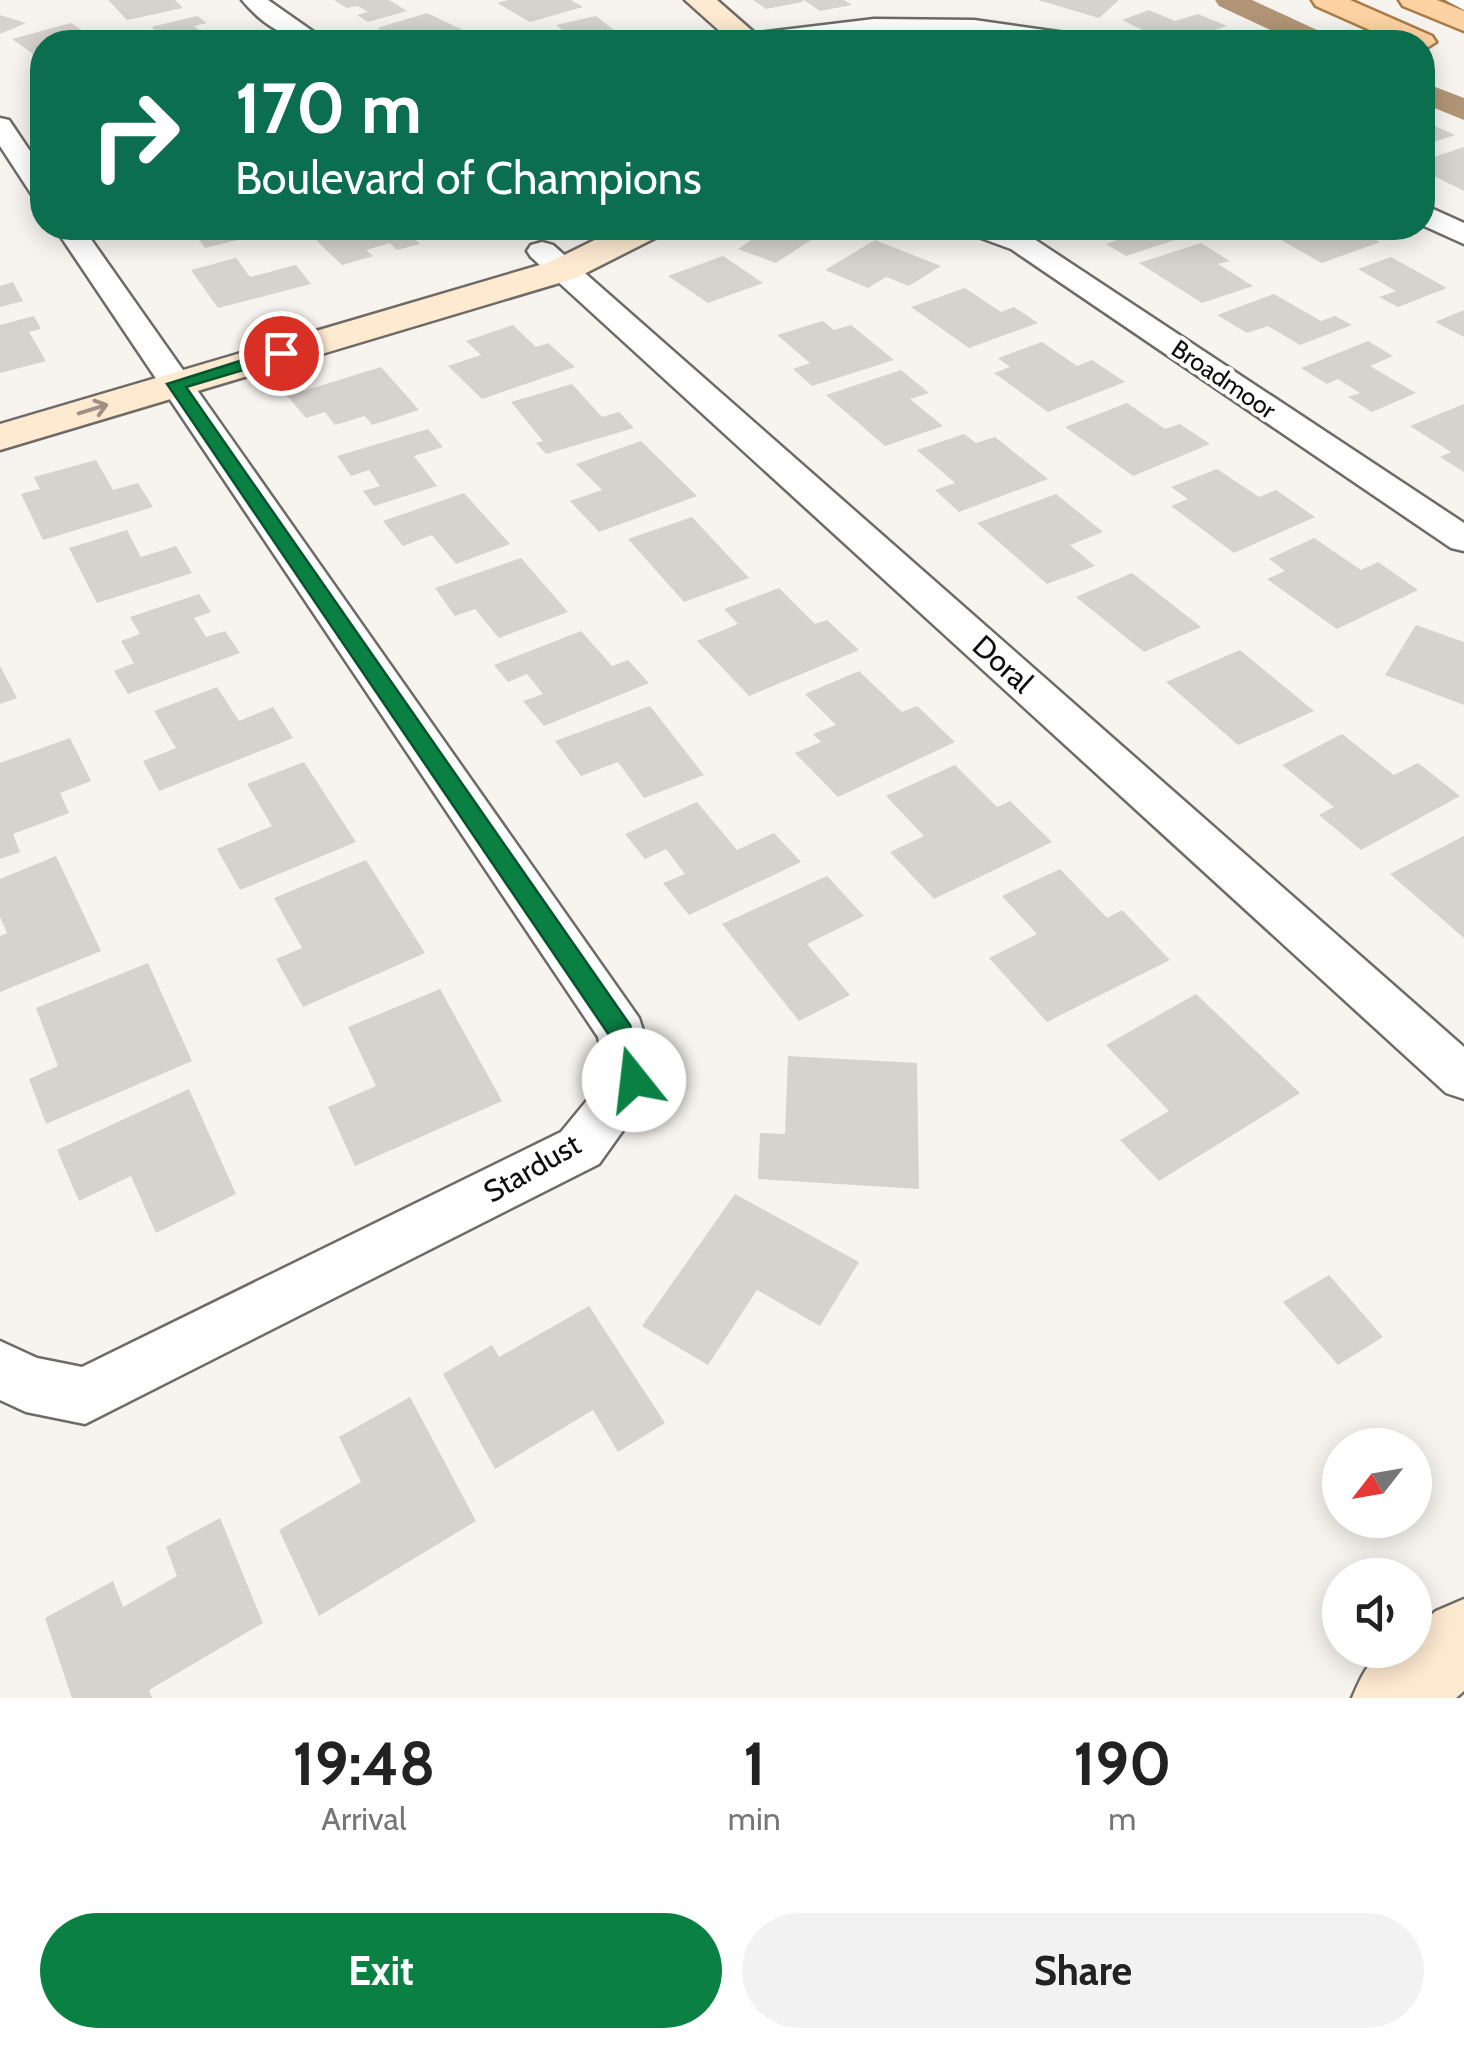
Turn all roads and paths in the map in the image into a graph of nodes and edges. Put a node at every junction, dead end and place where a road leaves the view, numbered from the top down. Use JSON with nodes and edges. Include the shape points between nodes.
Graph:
{"nodes":[{"id":1,"x":254,"y":0,"type":"edge"},
{"id":2,"x":699,"y":0,"type":"edge"},
{"id":3,"x":1326,"y":0,"type":"edge"},
{"id":4,"x":1413,"y":0,"type":"edge"},
{"id":5,"x":1457,"y":0,"type":"edge"},
{"id":6,"x":1464,"y":3,"type":"edge"},
{"id":7,"x":1464,"y":22,"type":"edge"},
{"id":8,"x":295,"y":30,"type":"edge"},
{"id":9,"x":735,"y":30,"type":"edge"},
{"id":10,"x":843,"y":30,"type":"edge"},
{"id":11,"x":989,"y":30,"type":"edge"},
{"id":12,"x":1393,"y":30,"type":"edge"},
{"id":13,"x":0,"y":126,"type":"edge"},
{"id":14,"x":30,"y":171,"type":"edge"},
{"id":15,"x":1435,"y":220,"type":"edge"},
{"id":16,"x":1464,"y":235,"type":"edge"},
{"id":17,"x":77,"y":240,"type":"edge"},
{"id":18,"x":572,"y":240,"type":"edge"},
{"id":19,"x":611,"y":240,"type":"edge"},
{"id":20,"x":1014,"y":240,"type":"edge"},
{"id":21,"x":552,"y":260,"type":"junction"},
{"id":22,"x":167,"y":371,"type":"junction"},
{"id":23,"x":0,"y":405,"type":"edge"},
{"id":24,"x":0,"y":437,"type":"edge"},
{"id":25,"x":1464,"y":540,"type":"edge"},
{"id":26,"x":1464,"y":1078,"type":"edge"},
{"id":27,"x":13,"y":1376,"type":"edge"},
{"id":28,"x":1464,"y":1639,"type":"edge"},
{"id":29,"x":1393,"y":1698,"type":"edge"}],
"edges":[{"from":1,"to":8,"type":"street"},
{"from":2,"to":9,"type":"street"},
{"from":3,"to":12,"type":"main road"},
{"from":4,"to":7,"type":"main road"},
{"from":5,"to":6,"type":"street"},
{"from":10,"to":11,"type":"street"},
{"from":13,"to":14,"type":"street"},
{"from":15,"to":16,"type":"street"},
{"from":17,"to":22,"type":"street","name":"Stardust"},
{"from":18,"to":21,"type":"street"},
{"from":19,"to":21,"type":"street"},
{"from":20,"to":25,"type":"street","name":"Broadmoor"},
{"from":21,"to":22,"type":"street"},
{"from":21,"to":26,"type":"street","name":"Doral"},
{"from":22,"to":23,"type":"street"},
{"from":24,"to":22,"type":"street","one_way":true},
{"from":22,"to":27,"type":"street","name":"Stardust","via":[[621,1032],[634,1080],[580,1148],[85,1396]]},
{"from":28,"to":29,"type":"street"}]}
